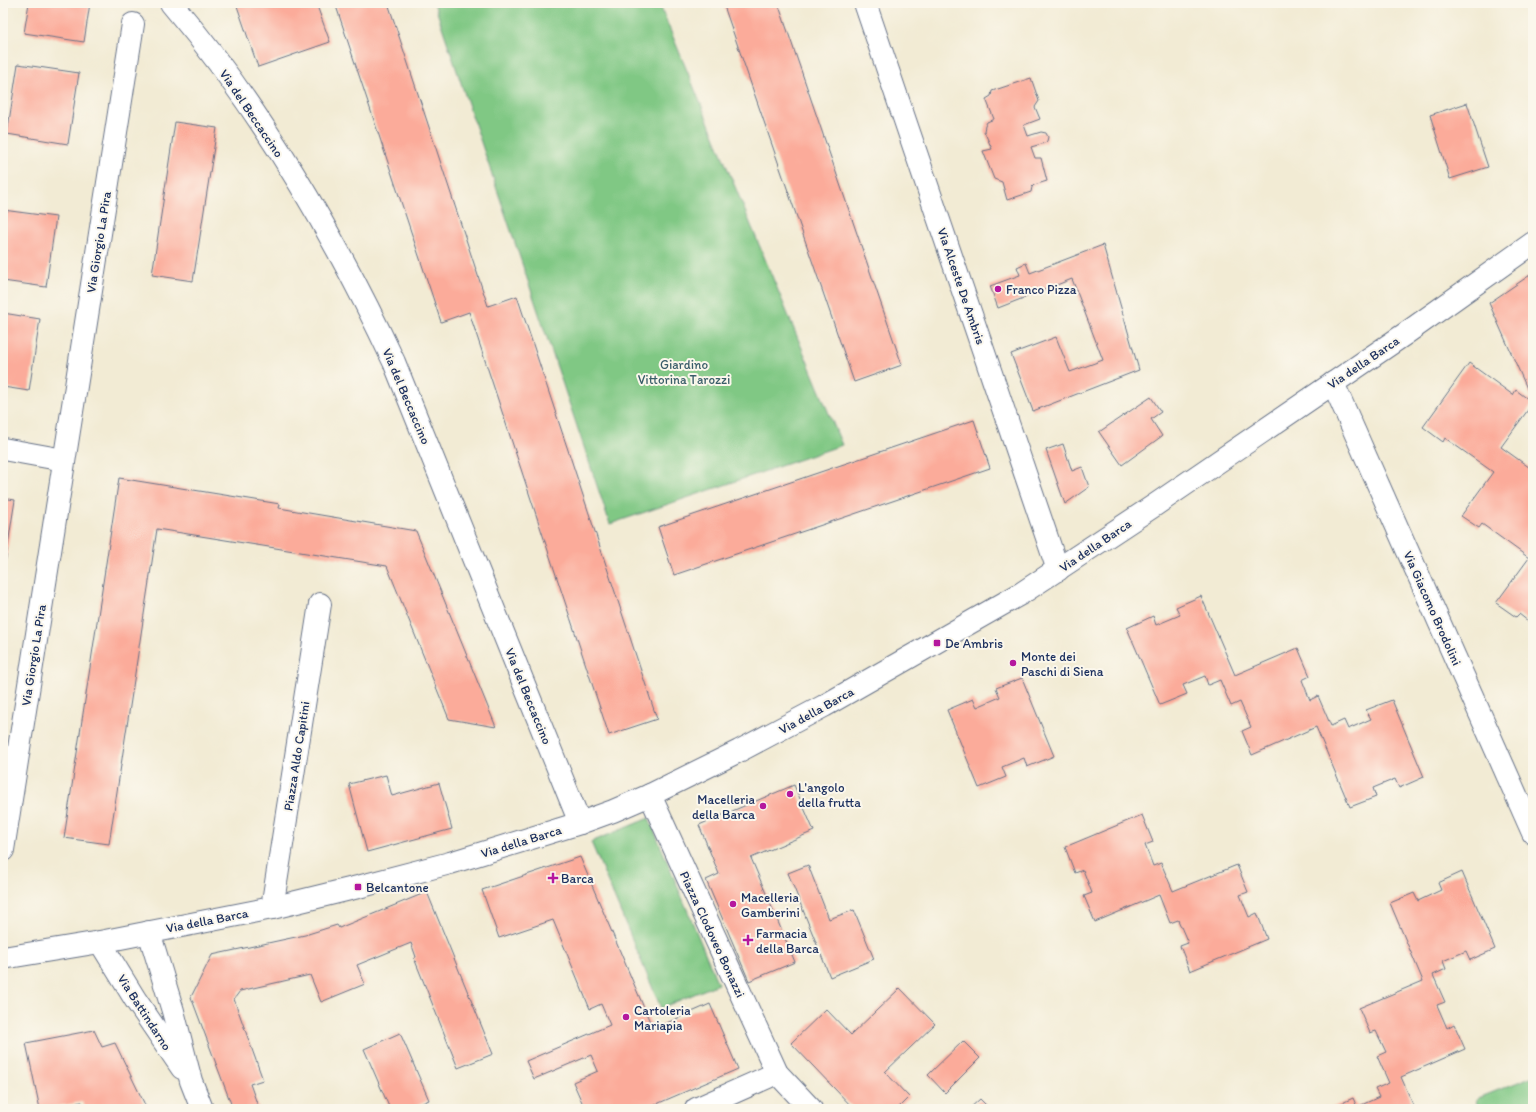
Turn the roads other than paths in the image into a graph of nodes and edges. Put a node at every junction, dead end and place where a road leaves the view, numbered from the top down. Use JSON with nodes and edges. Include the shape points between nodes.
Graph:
{"nodes":[{"id":1,"x":171,"y":3,"type":"edge"},
{"id":2,"x":865,"y":3,"type":"edge"},
{"id":3,"x":133,"y":24,"type":"dead end"},
{"id":4,"x":1533,"y":244,"type":"edge"},
{"id":5,"x":1333,"y":382,"type":"junction"},
{"id":6,"x":3,"y":450,"type":"edge"},
{"id":7,"x":64,"y":460,"type":"junction"},
{"id":8,"x":1058,"y":570,"type":"junction"},
{"id":9,"x":320,"y":604,"type":"dead end"},
{"id":10,"x":650,"y":795,"type":"junction"},
{"id":11,"x":580,"y":823,"type":"junction"},
{"id":12,"x":1533,"y":833,"type":"edge"},
{"id":13,"x":3,"y":850,"type":"edge"},
{"id":14,"x":272,"y":908,"type":"junction"},
{"id":15,"x":149,"y":932,"type":"junction"},
{"id":16,"x":100,"y":942,"type":"junction"},
{"id":17,"x":3,"y":958,"type":"edge"},
{"id":18,"x":777,"y":1073,"type":"junction"},
{"id":19,"x":191,"y":1081,"type":"junction"},
{"id":20,"x":202,"y":1109,"type":"edge"},
{"id":21,"x":696,"y":1109,"type":"edge"},
{"id":22,"x":811,"y":1109,"type":"edge"}],
"edges":[{"from":1,"to":11,"type":"street","name":"Via del Beccaccino","via":[[254,113],[340,253],[368,308],[394,362]]},
{"from":2,"to":8,"type":"street","name":"Via Alceste De Ambris"},
{"from":3,"to":7,"type":"street","name":"Via Giorgio La Pira"},
{"from":4,"to":5,"type":"street","name":"Via della Barca"},
{"from":5,"to":8,"type":"street","name":"Via della Barca"},
{"from":5,"to":12,"type":"street","name":"Via Giacomo Brodolini"},
{"from":6,"to":7,"type":"street"},
{"from":7,"to":13,"type":"street","name":"Via Giorgio La Pira"},
{"from":8,"to":10,"type":"street","name":"Via della Barca","via":[[824,706]]},
{"from":9,"to":14,"type":"street","name":"Piazza Aldo Capitini"},
{"from":10,"to":11,"type":"street","name":"Via della Barca","via":[[613,812]]},
{"from":10,"to":18,"type":"street","name":"Piazza Clodoveo Bonazzi"},
{"from":11,"to":14,"type":"street","name":"Via della Barca","via":[[450,863]]},
{"from":14,"to":15,"type":"street","name":"Via della Barca"},
{"from":15,"to":16,"type":"street","name":"Via della Barca"},
{"from":15,"to":19,"type":"street","name":"Via Battindarno","via":[[174,1011]]},
{"from":16,"to":17,"type":"street","name":"Via della Barca"},
{"from":16,"to":19,"type":"street","name":"Via Battindarno"},
{"from":18,"to":21,"type":"street"},
{"from":18,"to":22,"type":"street","name":"Piazza Clodoveo Bonazzi"},
{"from":19,"to":20,"type":"street","name":"Via Battindarno"}]}
